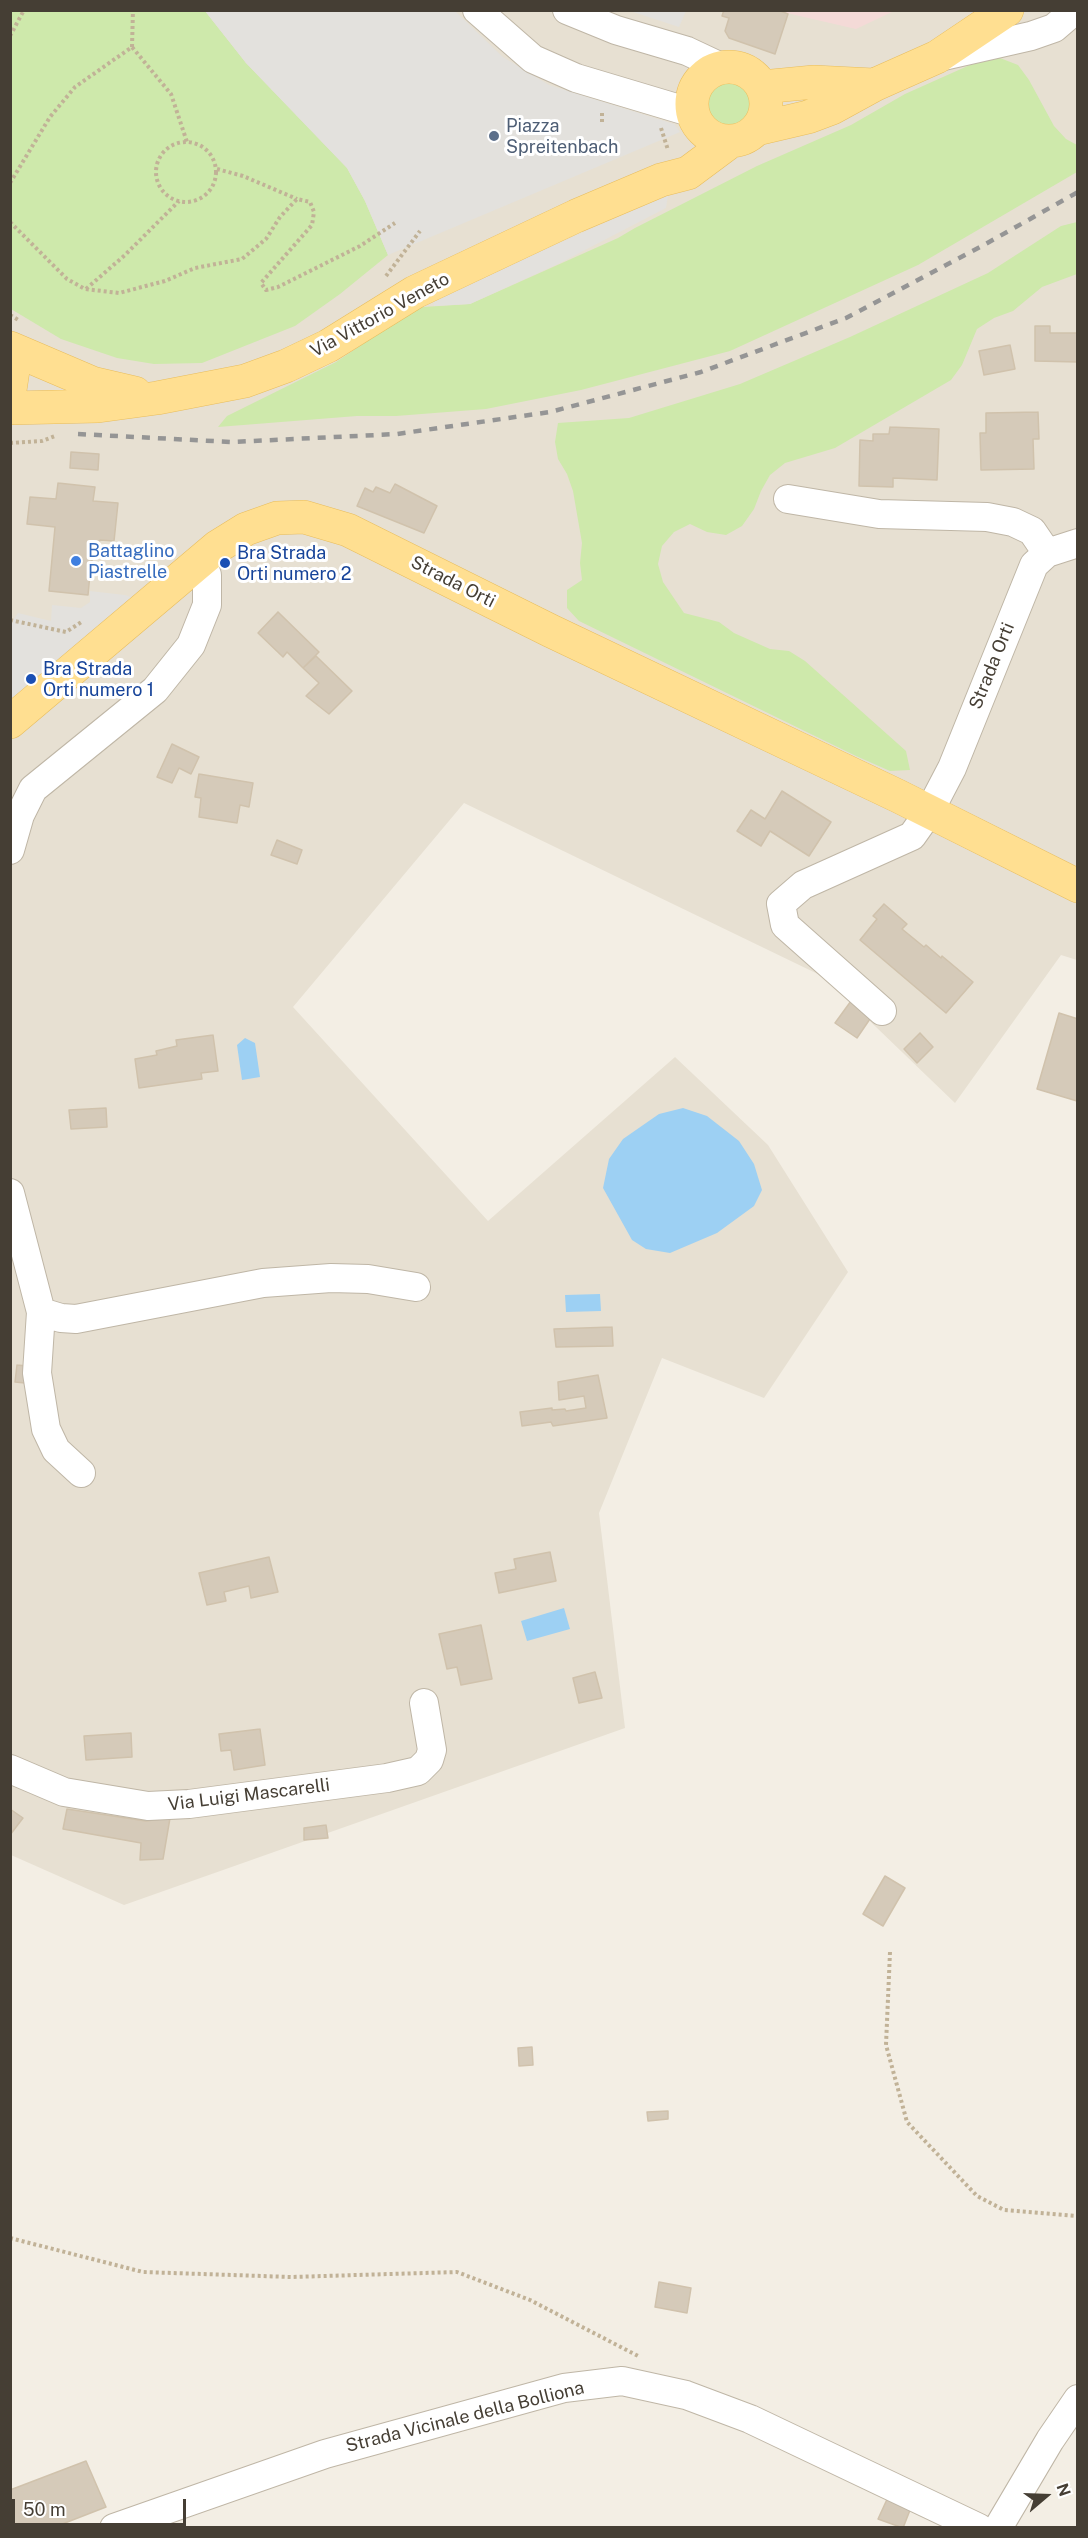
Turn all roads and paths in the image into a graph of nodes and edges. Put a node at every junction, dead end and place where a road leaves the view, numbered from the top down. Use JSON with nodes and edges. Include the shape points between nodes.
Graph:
{"nodes":[{"id":1,"x":24,"y":10,"type":"edge"},
{"id":2,"x":133,"y":10,"type":"edge"},
{"id":3,"x":477,"y":10,"type":"edge"},
{"id":4,"x":567,"y":10,"type":"edge"},
{"id":5,"x":1007,"y":10,"type":"edge"},
{"id":6,"x":1075,"y":10,"type":"edge"},
{"id":7,"x":10,"y":36,"type":"edge"},
{"id":8,"x":132,"y":47,"type":"junction"},
{"id":9,"x":937,"y":57,"type":"junction"},
{"id":10,"x":721,"y":67,"type":"junction"},
{"id":11,"x":874,"y":85,"type":"junction"},
{"id":12,"x":762,"y":87,"type":"junction"},
{"id":13,"x":652,"y":101,"type":"junction"},
{"id":14,"x":695,"y":118,"type":"junction"},
{"id":15,"x":744,"y":135,"type":"junction"},
{"id":16,"x":187,"y":142,"type":"junction"},
{"id":17,"x":217,"y":169,"type":"junction"},
{"id":18,"x":668,"y":175,"type":"junction"},
{"id":19,"x":10,"y":183,"type":"edge"},
{"id":20,"x":297,"y":199,"type":"junction"},
{"id":21,"x":179,"y":201,"type":"junction"},
{"id":22,"x":10,"y":222,"type":"edge"},
{"id":23,"x":395,"y":223,"type":"dead end"},
{"id":24,"x":420,"y":231,"type":"dead end"},
{"id":25,"x":382,"y":279,"type":"dead end"},
{"id":26,"x":85,"y":289,"type":"junction"},
{"id":27,"x":10,"y":315,"type":"edge"},
{"id":28,"x":20,"y":337,"type":"edge"},
{"id":29,"x":10,"y":359,"type":"edge"},
{"id":30,"x":10,"y":390,"type":"edge"},
{"id":31,"x":157,"y":398,"type":"junction"},
{"id":32,"x":10,"y":408,"type":"edge"},
{"id":33,"x":788,"y":500,"type":"dead end"},
{"id":34,"x":1077,"y":543,"type":"edge"},
{"id":35,"x":1047,"y":553,"type":"junction"},
{"id":36,"x":201,"y":560,"type":"junction"},
{"id":37,"x":10,"y":722,"type":"edge"},
{"id":38,"x":929,"y":812,"type":"junction"},
{"id":39,"x":10,"y":850,"type":"edge"},
{"id":40,"x":1077,"y":886,"type":"edge"},
{"id":41,"x":882,"y":1011,"type":"dead end"},
{"id":42,"x":10,"y":1193,"type":"edge"},
{"id":43,"x":416,"y":1287,"type":"dead end"},
{"id":44,"x":40,"y":1311,"type":"junction"},
{"id":45,"x":81,"y":1473,"type":"dead end"},
{"id":46,"x":424,"y":1702,"type":"dead end"},
{"id":47,"x":10,"y":1769,"type":"edge"},
{"id":48,"x":890,"y":1952,"type":"dead end"},
{"id":49,"x":1077,"y":2216,"type":"edge"},
{"id":50,"x":10,"y":2238,"type":"edge"},
{"id":51,"x":646,"y":2360,"type":"dead end"},
{"id":52,"x":1077,"y":2399,"type":"edge"},
{"id":53,"x":114,"y":2528,"type":"edge"},
{"id":54,"x":979,"y":2528,"type":"edge"},
{"id":55,"x":998,"y":2528,"type":"edge"}],
"edges":[{"from":1,"to":7,"type":"path"},
{"from":2,"to":8,"type":"path"},
{"from":3,"to":13,"type":"street","via":[[533,59],[576,78]]},
{"from":4,"to":10,"type":"street","via":[[616,30],[687,51]]},
{"from":5,"to":9,"type":"main road"},
{"from":6,"to":9,"type":"street","via":[[1054,28],[1031,36]]},
{"from":8,"to":16,"type":"path","via":[[171,94]]},
{"from":8,"to":19,"type":"path","via":[[75,87],[50,117]]},
{"from":9,"to":11,"type":"main road"},
{"from":10,"to":12,"type":"main road","via":[[745,70]]},
{"from":10,"to":14,"type":"main road","via":[[710,71],[695,89]]},
{"from":11,"to":12,"type":"main road","via":[[814,82]]},
{"from":11,"to":15,"type":"main road","via":[[832,108]]},
{"from":12,"to":15,"type":"main road","via":[[766,109]]},
{"from":13,"to":14,"type":"street"},
{"from":13,"to":18,"type":"path"},
{"from":14,"to":15,"type":"main road","via":[[712,137]]},
{"from":14,"to":18,"type":"main road","via":[[689,152]]},
{"from":15,"to":18,"type":"main road","name":"Via Vittorio Veneto","via":[[688,173]]},
{"from":16,"to":17,"type":"path","via":[[205,148]]},
{"from":16,"to":21,"type":"path","via":[[169,148],[158,163],[159,182]]},
{"from":17,"to":20,"type":"path"},
{"from":17,"to":21,"type":"path","via":[[207,193],[199,199]]},
{"from":18,"to":31,"type":"main road","name":"Via Vittorio Veneto","via":[[415,292],[328,346],[286,366],[244,381]]},
{"from":20,"to":23,"type":"path","via":[[310,202],[314,212],[312,225],[261,283],[266,290],[360,246]]},
{"from":20,"to":26,"type":"path","via":[[266,239],[242,259],[195,268],[119,293]]},
{"from":21,"to":26,"type":"path"},
{"from":22,"to":26,"type":"path","via":[[67,279]]},
{"from":24,"to":25,"type":"path"},
{"from":27,"to":28,"type":"path"},
{"from":28,"to":31,"type":"main road","name":"Via Vittorio Veneto","via":[[92,383]]},
{"from":29,"to":30,"type":"main road"},
{"from":31,"to":32,"type":"main road","name":"Via Vittorio Veneto","via":[[98,406]]},
{"from":33,"to":35,"type":"street","via":[[879,514],[987,517],[1013,522],[1032,531]]},
{"from":34,"to":35,"type":"street"},
{"from":35,"to":38,"type":"street","name":"Strada Orti","via":[[1034,565],[952,768]]},
{"from":36,"to":37,"type":"main road","name":"Strada Orti"},
{"from":36,"to":38,"type":"main road","name":"Strada Orti","via":[[217,546],[277,518],[304,517],[348,530]]},
{"from":36,"to":39,"type":"street","via":[[207,575],[207,605],[191,645],[155,690],[33,789]]},
{"from":38,"to":40,"type":"main road","name":"Strada Orti"},
{"from":38,"to":41,"type":"street","via":[[912,836],[802,885],[781,904],[785,925]]},
{"from":42,"to":44,"type":"street"},
{"from":43,"to":44,"type":"street","via":[[331,1278],[263,1283],[76,1319]]},
{"from":44,"to":45,"type":"street","via":[[38,1373],[46,1429],[56,1450]]},
{"from":46,"to":47,"type":"street","name":"Via Luigi Mascarelli","via":[[432,1750],[429,1760],[418,1771],[387,1778],[148,1806],[64,1792]]},
{"from":48,"to":49,"type":"path","via":[[886,2044],[907,2122],[976,2196],[1004,2210]]},
{"from":50,"to":51,"type":"path","via":[[143,2272],[291,2277],[457,2272],[530,2300]]},
{"from":52,"to":55,"type":"street"},
{"from":53,"to":54,"type":"street","name":"Strada Vicinale della Bolliona","via":[[325,2454],[564,2388],[622,2381],[686,2395],[750,2419]]}]}
